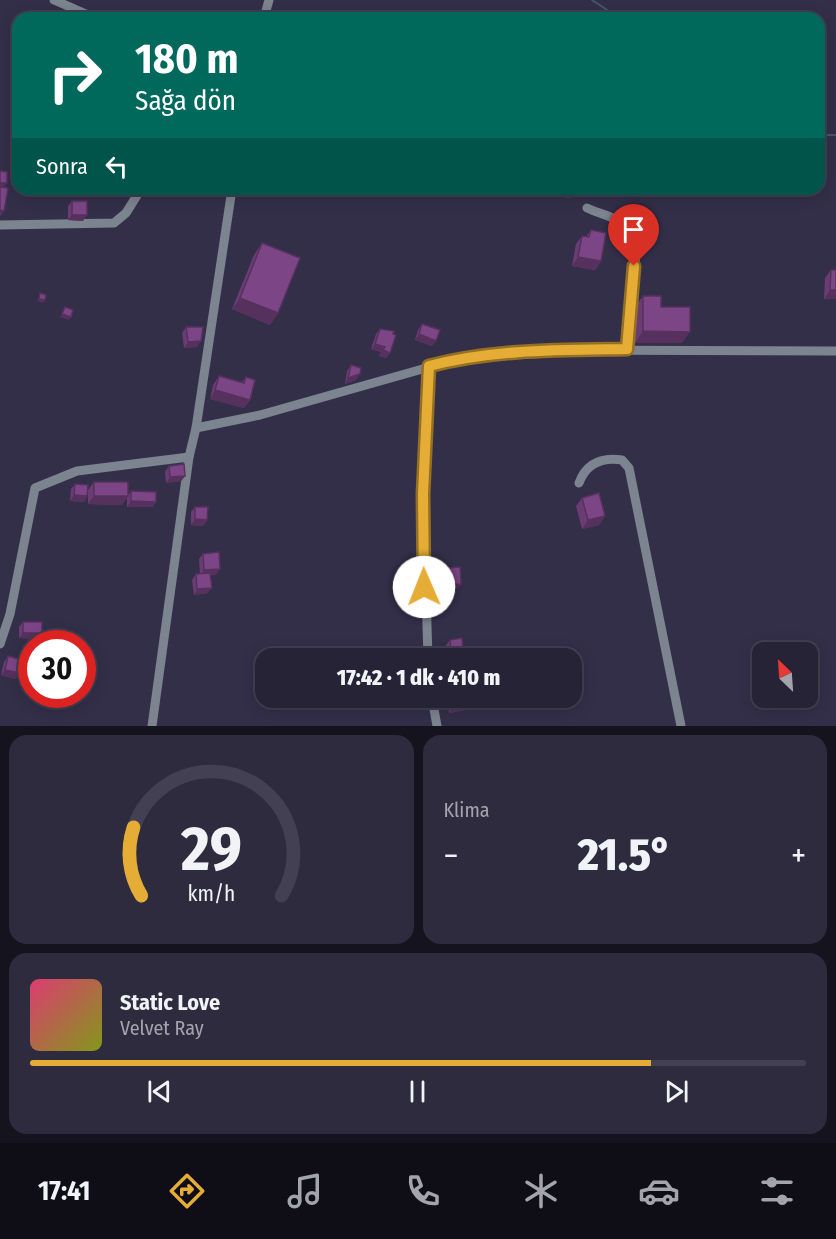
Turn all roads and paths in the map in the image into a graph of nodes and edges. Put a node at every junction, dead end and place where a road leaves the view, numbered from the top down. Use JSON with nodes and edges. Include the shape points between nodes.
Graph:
{"nodes":[{"id":1,"x":54,"y":0,"type":"edge"},
{"id":2,"x":81,"y":12,"type":"edge"},
{"id":3,"x":137,"y":195,"type":"edge"},
{"id":4,"x":231,"y":195,"type":"edge"},
{"id":5,"x":587,"y":208,"type":"dead end"},
{"id":6,"x":0,"y":225,"type":"edge"},
{"id":7,"x":627,"y":349,"type":"junction"},
{"id":8,"x":836,"y":351,"type":"edge"},
{"id":9,"x":429,"y":366,"type":"junction"},
{"id":10,"x":196,"y":428,"type":"junction"},
{"id":11,"x":189,"y":457,"type":"junction"},
{"id":12,"x":579,"y":483,"type":"dead end"},
{"id":13,"x":0,"y":644,"type":"edge"},
{"id":14,"x":428,"y":648,"type":"edge"},
{"id":15,"x":434,"y":708,"type":"edge"},
{"id":16,"x":152,"y":726,"type":"edge"},
{"id":17,"x":437,"y":726,"type":"edge"},
{"id":18,"x":681,"y":726,"type":"edge"}],
"edges":[{"from":1,"to":2,"type":"street"},
{"from":3,"to":6,"type":"street","via":[[114,223]]},
{"from":4,"to":10,"type":"street"},
{"from":5,"to":7,"type":"street","via":[[622,223],[634,234]]},
{"from":7,"to":8,"type":"street"},
{"from":7,"to":9,"type":"street","via":[[472,355]]},
{"from":9,"to":10,"type":"street","via":[[260,415]]},
{"from":9,"to":14,"type":"street","via":[[423,494]]},
{"from":10,"to":11,"type":"street"},
{"from":11,"to":13,"type":"street","via":[[77,471],[35,488],[10,614]]},
{"from":11,"to":16,"type":"street"},
{"from":12,"to":18,"type":"street","via":[[591,464],[603,460],[622,460],[629,468]]},
{"from":15,"to":17,"type":"street"}]}
